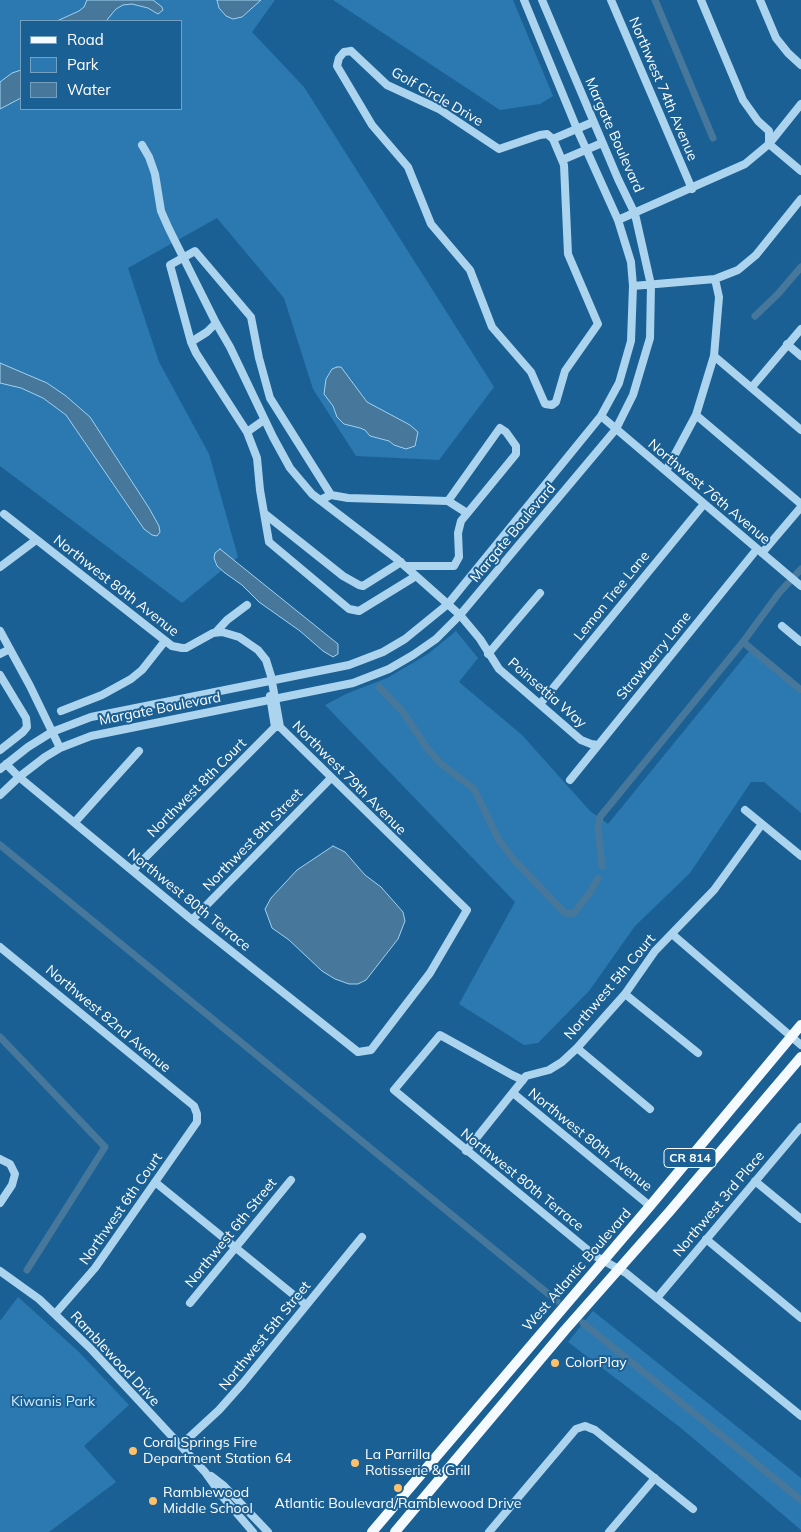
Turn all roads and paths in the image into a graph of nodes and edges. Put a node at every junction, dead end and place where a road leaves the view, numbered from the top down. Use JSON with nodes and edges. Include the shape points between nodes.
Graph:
{"nodes":[{"id":1,"x":524,"y":0,"type":"edge"},
{"id":2,"x":542,"y":0,"type":"edge"},
{"id":3,"x":611,"y":0,"type":"edge"},
{"id":4,"x":701,"y":0,"type":"edge"},
{"id":5,"x":760,"y":0,"type":"edge"},
{"id":6,"x":801,"y":65,"type":"edge"},
{"id":7,"x":801,"y":104,"type":"edge"},
{"id":8,"x":594,"y":122,"type":"junction"},
{"id":9,"x":577,"y":129,"type":"junction"},
{"id":10,"x":553,"y":139,"type":"junction"},
{"id":11,"x":602,"y":143,"type":"junction"},
{"id":12,"x":769,"y":144,"type":"junction"},
{"id":13,"x":142,"y":145,"type":"dead end"},
{"id":14,"x":586,"y":150,"type":"junction"},
{"id":15,"x":562,"y":160,"type":"junction"},
{"id":16,"x":801,"y":171,"type":"edge"},
{"id":17,"x":692,"y":189,"type":"junction"},
{"id":18,"x":801,"y":198,"type":"edge"},
{"id":19,"x":635,"y":214,"type":"junction"},
{"id":20,"x":618,"y":220,"type":"junction"},
{"id":21,"x":184,"y":257,"type":"junction"},
{"id":22,"x":715,"y":278,"type":"junction"},
{"id":23,"x":651,"y":284,"type":"junction"},
{"id":24,"x":633,"y":286,"type":"junction"},
{"id":25,"x":216,"y":323,"type":"junction"},
{"id":26,"x":801,"y":329,"type":"edge"},
{"id":27,"x":191,"y":342,"type":"junction"},
{"id":28,"x":788,"y":344,"type":"junction"},
{"id":29,"x":714,"y":356,"type":"junction"},
{"id":30,"x":801,"y":356,"type":"edge"},
{"id":31,"x":752,"y":387,"type":"junction"},
{"id":32,"x":696,"y":415,"type":"junction"},
{"id":33,"x":601,"y":416,"type":"junction"},
{"id":34,"x":264,"y":420,"type":"junction"},
{"id":35,"x":616,"y":429,"type":"junction"},
{"id":36,"x":801,"y":430,"type":"edge"},
{"id":37,"x":246,"y":432,"type":"junction"},
{"id":38,"x":666,"y":471,"type":"junction"},
{"id":39,"x":332,"y":495,"type":"junction"},
{"id":40,"x":320,"y":500,"type":"junction"},
{"id":41,"x":448,"y":501,"type":"junction"},
{"id":42,"x":704,"y":504,"type":"junction"},
{"id":43,"x":801,"y":505,"type":"edge"},
{"id":44,"x":4,"y":514,"type":"dead end"},
{"id":45,"x":264,"y":514,"type":"junction"},
{"id":46,"x":467,"y":514,"type":"junction"},
{"id":47,"x":36,"y":540,"type":"junction"},
{"id":48,"x":760,"y":551,"type":"junction"},
{"id":49,"x":403,"y":564,"type":"junction"},
{"id":50,"x":0,"y":567,"type":"edge"},
{"id":51,"x":416,"y":576,"type":"junction"},
{"id":52,"x":800,"y":586,"type":"edge"},
{"id":53,"x":540,"y":593,"type":"dead end"},
{"id":54,"x":448,"y":604,"type":"junction"},
{"id":55,"x":247,"y":605,"type":"dead end"},
{"id":56,"x":460,"y":615,"type":"junction"},
{"id":57,"x":782,"y":626,"type":"dead end"},
{"id":58,"x":0,"y":631,"type":"edge"},
{"id":59,"x":216,"y":632,"type":"junction"},
{"id":60,"x":165,"y":641,"type":"junction"},
{"id":61,"x":801,"y":642,"type":"edge"},
{"id":62,"x":10,"y":649,"type":"junction"},
{"id":63,"x":0,"y":654,"type":"edge"},
{"id":64,"x":488,"y":654,"type":"junction"},
{"id":65,"x":0,"y":675,"type":"edge"},
{"id":66,"x":271,"y":682,"type":"junction"},
{"id":67,"x":273,"y":699,"type":"junction"},
{"id":68,"x":540,"y":704,"type":"junction"},
{"id":69,"x":60,"y":710,"type":"dead end"},
{"id":70,"x":277,"y":727,"type":"junction"},
{"id":71,"x":52,"y":732,"type":"junction"},
{"id":72,"x":598,"y":745,"type":"junction"},
{"id":73,"x":60,"y":748,"type":"junction"},
{"id":74,"x":0,"y":750,"type":"edge"},
{"id":75,"x":139,"y":751,"type":"dead end"},
{"id":76,"x":6,"y":764,"type":"junction"},
{"id":77,"x":0,"y":770,"type":"edge"},
{"id":78,"x":18,"y":777,"type":"junction"},
{"id":79,"x":331,"y":778,"type":"junction"},
{"id":80,"x":570,"y":780,"type":"dead end"},
{"id":81,"x":0,"y":795,"type":"edge"},
{"id":82,"x":744,"y":810,"type":"dead end"},
{"id":83,"x":74,"y":822,"type":"junction"},
{"id":84,"x":762,"y":824,"type":"junction"},
{"id":85,"x":801,"y":856,"type":"edge"},
{"id":86,"x":133,"y":870,"type":"junction"},
{"id":87,"x":192,"y":920,"type":"junction"},
{"id":88,"x":672,"y":934,"type":"junction"},
{"id":89,"x":0,"y":947,"type":"edge"},
{"id":90,"x":625,"y":994,"type":"junction"},
{"id":91,"x":801,"y":1025,"type":"edge"},
{"id":92,"x":791,"y":1036,"type":"junction"},
{"id":93,"x":801,"y":1044,"type":"edge"},
{"id":94,"x":577,"y":1048,"type":"junction"},
{"id":95,"x":358,"y":1052,"type":"joint"},
{"id":96,"x":698,"y":1053,"type":"dead end"},
{"id":97,"x":801,"y":1057,"type":"edge"},
{"id":98,"x":524,"y":1080,"type":"junction"},
{"id":99,"x":513,"y":1094,"type":"junction"},
{"id":100,"x":650,"y":1109,"type":"dead end"},
{"id":101,"x":198,"y":1114,"type":"joint"},
{"id":102,"x":801,"y":1127,"type":"edge"},
{"id":103,"x":466,"y":1151,"type":"junction"},
{"id":104,"x":0,"y":1159,"type":"edge"},
{"id":105,"x":291,"y":1180,"type":"dead end"},
{"id":106,"x":755,"y":1181,"type":"junction"},
{"id":107,"x":155,"y":1182,"type":"junction"},
{"id":108,"x":0,"y":1203,"type":"edge"},
{"id":109,"x":650,"y":1206,"type":"junction"},
{"id":110,"x":801,"y":1219,"type":"edge"},
{"id":111,"x":362,"y":1237,"type":"dead end"},
{"id":112,"x":706,"y":1239,"type":"junction"},
{"id":113,"x":235,"y":1247,"type":"junction"},
{"id":114,"x":603,"y":1261,"type":"junction"},
{"id":115,"x":619,"y":1269,"type":"junction"},
{"id":116,"x":0,"y":1271,"type":"edge"},
{"id":117,"x":656,"y":1298,"type":"junction"},
{"id":118,"x":190,"y":1303,"type":"dead end"},
{"id":119,"x":306,"y":1305,"type":"junction"},
{"id":120,"x":55,"y":1314,"type":"junction"},
{"id":121,"x":801,"y":1318,"type":"edge"},
{"id":122,"x":801,"y":1416,"type":"edge"},
{"id":123,"x":181,"y":1445,"type":"junction"},
{"id":124,"x":206,"y":1472,"type":"junction"},
{"id":125,"x":655,"y":1478,"type":"junction"},
{"id":126,"x":693,"y":1509,"type":"dead end"},
{"id":127,"x":253,"y":1532,"type":"edge"},
{"id":128,"x":268,"y":1532,"type":"edge"},
{"id":129,"x":372,"y":1532,"type":"edge"},
{"id":130,"x":395,"y":1532,"type":"edge"},
{"id":131,"x":489,"y":1532,"type":"edge"},
{"id":132,"x":609,"y":1532,"type":"edge"}],
"edges":[{"from":1,"to":9,"type":"street","name":"Margate Boulevard"},
{"from":2,"to":8,"type":"street","name":"Margate Boulevard"},
{"from":3,"to":17,"type":"street","name":"Northwest 74th Avenue"},
{"from":4,"to":12,"type":"street","via":[[743,100],[770,131]]},
{"from":5,"to":6,"type":"street","via":[[776,38]]},
{"from":7,"to":12,"type":"street"},
{"from":8,"to":9,"type":"street","name":"Golf Circle Drive"},
{"from":8,"to":11,"type":"street","name":"Margate Boulevard"},
{"from":9,"to":10,"type":"street","name":"Golf Circle Drive"},
{"from":9,"to":14,"type":"street","name":"Margate Boulevard"},
{"from":10,"to":15,"type":"street","name":"Golf Circle Drive"},
{"from":10,"to":15,"type":"street","name":"Golf Circle Drive","via":[[547,134],[540,135],[499,149],[439,109],[387,85],[351,51],[338,58],[337,66],[372,125],[408,167],[431,224],[470,270],[492,327],[531,372],[542,400],[549,406],[556,402],[565,371],[598,324],[568,254]]},
{"from":11,"to":14,"type":"street"},
{"from":11,"to":19,"type":"street","name":"Margate Boulevard"},
{"from":12,"to":16,"type":"street"},
{"from":12,"to":17,"type":"street","via":[[745,164]]},
{"from":13,"to":21,"type":"street","name":"Poinsettia Way","via":[[155,174],[161,211]]},
{"from":14,"to":15,"type":"street"},
{"from":14,"to":20,"type":"street","name":"Margate Boulevard"},
{"from":17,"to":19,"type":"street"},
{"from":18,"to":22,"type":"street","via":[[756,256],[738,270]]},
{"from":19,"to":20,"type":"street"},
{"from":19,"to":23,"type":"street","name":"Margate Boulevard"},
{"from":20,"to":24,"type":"street","name":"Margate Boulevard","via":[[631,262]]},
{"from":21,"to":25,"type":"street","name":"Poinsettia Way"},
{"from":21,"to":27,"type":"street","via":[[170,266]]},
{"from":21,"to":39,"type":"street","via":[[195,251],[251,317],[270,398]]},
{"from":22,"to":23,"type":"street"},
{"from":22,"to":29,"type":"street","via":[[718,297]]},
{"from":23,"to":24,"type":"street"},
{"from":23,"to":35,"type":"street","name":"Margate Boulevard","via":[[650,338],[633,395]]},
{"from":24,"to":33,"type":"street","name":"Margate Boulevard","via":[[631,341],[619,383]]},
{"from":25,"to":27,"type":"street"},
{"from":25,"to":34,"type":"street","name":"Poinsettia Way"},
{"from":26,"to":28,"type":"street"},
{"from":27,"to":37,"type":"street"},
{"from":28,"to":30,"type":"street"},
{"from":28,"to":31,"type":"street"},
{"from":29,"to":31,"type":"street"},
{"from":29,"to":32,"type":"street"},
{"from":31,"to":36,"type":"street"},
{"from":32,"to":38,"type":"street"},
{"from":32,"to":43,"type":"street"},
{"from":33,"to":35,"type":"street","name":"Northwest 76th Avenue"},
{"from":33,"to":54,"type":"street","name":"Margate Boulevard"},
{"from":34,"to":37,"type":"street"},
{"from":34,"to":40,"type":"street","name":"Poinsettia Way","via":[[290,468]]},
{"from":35,"to":38,"type":"street","name":"Northwest 76th Avenue"},
{"from":35,"to":56,"type":"street","name":"Margate Boulevard"},
{"from":37,"to":45,"type":"street","via":[[257,458]]},
{"from":38,"to":42,"type":"street","name":"Northwest 76th Avenue"},
{"from":39,"to":40,"type":"street"},
{"from":39,"to":41,"type":"street"},
{"from":40,"to":49,"type":"street","name":"Poinsettia Way"},
{"from":41,"to":46,"type":"street"},
{"from":41,"to":46,"type":"street","via":[[500,428],[506,432],[516,446],[516,454]]},
{"from":42,"to":48,"type":"street","name":"Northwest 76th Avenue"},
{"from":42,"to":68,"type":"street","name":"Lemon Tree Lane"},
{"from":43,"to":48,"type":"street"},
{"from":44,"to":47,"type":"street","name":"Northwest 80th Avenue"},
{"from":45,"to":49,"type":"street","via":[[359,585],[363,586]]},
{"from":45,"to":51,"type":"street","via":[[269,542],[349,609],[359,611]]},
{"from":46,"to":49,"type":"street","via":[[460,521],[459,558],[454,566]]},
{"from":47,"to":50,"type":"street","name":"Northwest 80th Avenue"},
{"from":47,"to":60,"type":"street","name":"Northwest 80th Avenue"},
{"from":48,"to":52,"type":"street","name":"Northwest 76th Avenue"},
{"from":48,"to":72,"type":"street","name":"Strawberry Lane"},
{"from":49,"to":51,"type":"street","name":"Poinsettia Way"},
{"from":51,"to":54,"type":"street","name":"Poinsettia Way"},
{"from":53,"to":64,"type":"street"},
{"from":54,"to":56,"type":"street","name":"Poinsettia Way"},
{"from":54,"to":66,"type":"street","name":"Margate Boulevard","via":[[405,639],[382,652],[349,665]]},
{"from":55,"to":59,"type":"street","name":"Northwest 80th Avenue"},
{"from":56,"to":64,"type":"street","name":"Poinsettia Way"},
{"from":56,"to":67,"type":"street","name":"Margate Boulevard","via":[[436,639],[389,669],[353,682]]},
{"from":57,"to":61,"type":"street"},
{"from":58,"to":62,"type":"street"},
{"from":59,"to":60,"type":"street","name":"Northwest 80th Avenue","via":[[182,648]]},
{"from":59,"to":66,"type":"street","via":[[230,633],[258,650],[266,660]]},
{"from":60,"to":69,"type":"street","name":"Margate Boulevard","via":[[131,679],[102,695]]},
{"from":62,"to":63,"type":"street"},
{"from":62,"to":71,"type":"street"},
{"from":64,"to":68,"type":"street","name":"Poinsettia Way","via":[[499,669]]},
{"from":65,"to":74,"type":"street","via":[[26,718],[27,726]]},
{"from":66,"to":67,"type":"street","name":"Northwest 79th Avenue"},
{"from":66,"to":71,"type":"street","name":"Margate Boulevard","via":[[91,717]]},
{"from":67,"to":70,"type":"street","name":"Northwest 79th Avenue"},
{"from":67,"to":73,"type":"street","name":"Margate Boulevard","via":[[91,736]]},
{"from":68,"to":72,"type":"street","name":"Poinsettia Way","via":[[581,740]]},
{"from":70,"to":79,"type":"street","name":"Northwest 79th Avenue"},
{"from":70,"to":86,"type":"street","name":"Northwest 8th Court"},
{"from":71,"to":73,"type":"street"},
{"from":71,"to":76,"type":"street","name":"Margate Boulevard"},
{"from":72,"to":80,"type":"street","name":"Strawberry Lane"},
{"from":73,"to":78,"type":"street","name":"Margate Boulevard"},
{"from":75,"to":83,"type":"street"},
{"from":76,"to":77,"type":"street","name":"Margate Boulevard"},
{"from":76,"to":78,"type":"street","name":"Northwest 80th Terrace"},
{"from":78,"to":81,"type":"street","name":"Margate Boulevard"},
{"from":78,"to":83,"type":"street","name":"Northwest 80th Terrace"},
{"from":79,"to":87,"type":"street","name":"Northwest 8th Street"},
{"from":79,"to":95,"type":"street","name":"Northwest 79th Avenue","via":[[467,910],[430,973],[371,1050]]},
{"from":82,"to":84,"type":"street"},
{"from":83,"to":86,"type":"street","name":"Northwest 80th Terrace"},
{"from":84,"to":85,"type":"street"},
{"from":84,"to":88,"type":"street","name":"Northwest 5th Court","via":[[714,890]]},
{"from":86,"to":87,"type":"street","name":"Northwest 80th Terrace"},
{"from":87,"to":95,"type":"street","name":"Northwest 80th Terrace"},
{"from":88,"to":90,"type":"street","name":"Northwest 5th Court"},
{"from":88,"to":92,"type":"street"},
{"from":89,"to":101,"type":"street","name":"Northwest 82nd Avenue","via":[[194,1106]]},
{"from":90,"to":94,"type":"street","name":"Northwest 5th Court"},
{"from":90,"to":96,"type":"street"},
{"from":91,"to":92,"type":"main road","name":"West Atlantic Boulevard","number":"CR 814"},
{"from":92,"to":93,"type":"street"},
{"from":92,"to":109,"type":"main road","name":"West Atlantic Boulevard","number":"CR 814"},
{"from":94,"to":98,"type":"street","name":"Northwest 5th Court","via":[[562,1062],[526,1076]]},
{"from":94,"to":100,"type":"street"},
{"from":97,"to":115,"type":"main road","number":"CR 814"},
{"from":98,"to":99,"type":"street","name":"Northwest 5th Court"},
{"from":98,"to":103,"type":"street","name":"Northwest 80th Terrace","via":[[440,1035],[394,1090]]},
{"from":99,"to":103,"type":"street","name":"Northwest 5th Court"},
{"from":99,"to":109,"type":"street","name":"Northwest 80th Avenue"},
{"from":101,"to":107,"type":"street","name":"Northwest 6th Court","via":[[197,1122]]},
{"from":102,"to":106,"type":"street","name":"Northwest 3rd Place"},
{"from":103,"to":114,"type":"street","name":"Northwest 80th Terrace"},
{"from":104,"to":108,"type":"street","via":[[10,1164],[15,1174],[12,1186]]},
{"from":105,"to":113,"type":"street","name":"Northwest 6th Street"},
{"from":106,"to":110,"type":"street"},
{"from":106,"to":112,"type":"street","name":"Northwest 3rd Place"},
{"from":107,"to":113,"type":"street"},
{"from":107,"to":120,"type":"street","name":"Northwest 6th Court","via":[[95,1268]]},
{"from":109,"to":114,"type":"main road","name":"West Atlantic Boulevard","number":"CR 814"},
{"from":111,"to":119,"type":"street","name":"Northwest 5th Street"},
{"from":112,"to":117,"type":"street","name":"Northwest 3rd Place"},
{"from":112,"to":121,"type":"street"},
{"from":113,"to":118,"type":"street","name":"Northwest 6th Street"},
{"from":113,"to":119,"type":"street"},
{"from":114,"to":115,"type":"street","name":"Northwest 80th Terrace"},
{"from":114,"to":129,"type":"main road","name":"West Atlantic Boulevard","number":"CR 814"},
{"from":115,"to":117,"type":"street","name":"Northwest 80th Terrace"},
{"from":115,"to":130,"type":"main road","number":"CR 814"},
{"from":116,"to":120,"type":"street","name":"Ramblewood Drive"},
{"from":117,"to":122,"type":"street","name":"Northwest 80th Terrace"},
{"from":119,"to":123,"type":"street","name":"Northwest 5th Street","via":[[244,1383]]},
{"from":120,"to":123,"type":"street","name":"Ramblewood Drive"},
{"from":123,"to":124,"type":"street","name":"Ramblewood Drive"},
{"from":124,"to":127,"type":"street","name":"Ramblewood Drive"},
{"from":124,"to":128,"type":"street","name":"Ramblewood Drive"},
{"from":125,"to":126,"type":"street"},
{"from":125,"to":131,"type":"street","via":[[595,1430],[585,1426],[576,1429]]},
{"from":125,"to":132,"type":"street"}]}
